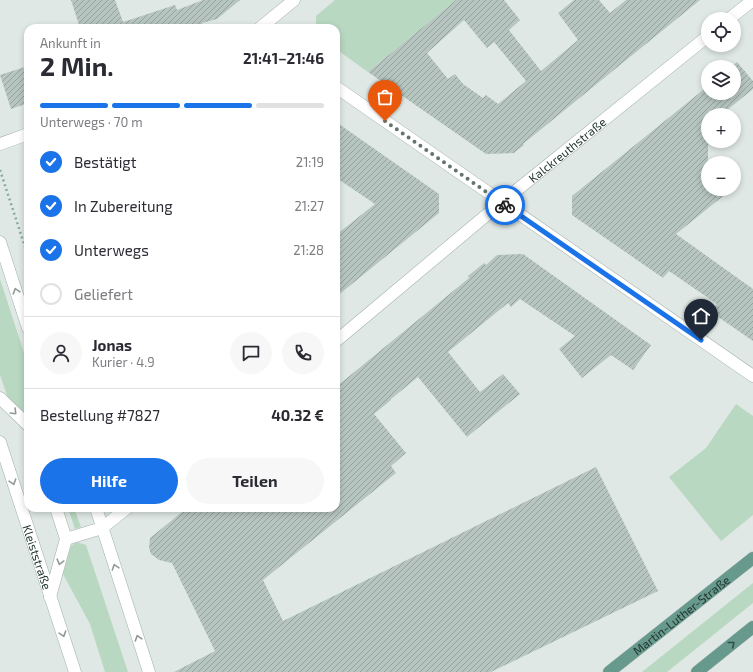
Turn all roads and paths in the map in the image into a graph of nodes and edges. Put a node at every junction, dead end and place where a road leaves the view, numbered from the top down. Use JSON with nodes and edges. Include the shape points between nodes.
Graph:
{"nodes":[{"id":1,"x":294,"y":0,"type":"edge"},
{"id":2,"x":753,"y":0,"type":"edge"},
{"id":3,"x":738,"y":12,"type":"edge"},
{"id":4,"x":265,"y":24,"type":"edge"},
{"id":5,"x":701,"y":42,"type":"edge"},
{"id":6,"x":340,"y":90,"type":"edge"},
{"id":7,"x":24,"y":135,"type":"edge"},
{"id":8,"x":0,"y":144,"type":"edge"},
{"id":9,"x":0,"y":170,"type":"edge"},
{"id":10,"x":502,"y":202,"type":"junction"},
{"id":11,"x":0,"y":242,"type":"edge"},
{"id":12,"x":24,"y":244,"type":"edge"},
{"id":13,"x":24,"y":316,"type":"edge"},
{"id":14,"x":340,"y":338,"type":"edge"},
{"id":15,"x":753,"y":376,"type":"edge"},
{"id":16,"x":0,"y":398,"type":"edge"},
{"id":17,"x":24,"y":421,"type":"edge"},
{"id":18,"x":0,"y":442,"type":"edge"},
{"id":19,"x":57,"y":512,"type":"edge"},
{"id":20,"x":97,"y":512,"type":"edge"},
{"id":21,"x":122,"y":512,"type":"edge"},
{"id":22,"x":102,"y":528,"type":"junction"},
{"id":23,"x":66,"y":539,"type":"junction"},
{"id":24,"x":753,"y":558,"type":"edge"},
{"id":25,"x":50,"y":597,"type":"junction"},
{"id":26,"x":753,"y":627,"type":"edge"},
{"id":27,"x":75,"y":672,"type":"edge"},
{"id":28,"x":149,"y":672,"type":"edge"},
{"id":29,"x":609,"y":672,"type":"edge"},
{"id":30,"x":697,"y":672,"type":"edge"}],
"edges":[{"from":1,"to":4,"type":"street"},
{"from":2,"to":3,"type":"street"},
{"from":5,"to":10,"type":"street","name":"Kalckreuthstraße"},
{"from":6,"to":10,"type":"street"},
{"from":7,"to":8,"type":"street"},
{"from":9,"to":12,"type":"path"},
{"from":10,"to":14,"type":"street","name":"Kalckreuthstraße"},
{"from":10,"to":15,"type":"street"},
{"from":13,"to":11,"type":"street","one_way":true},
{"from":16,"to":17,"type":"street","one_way":true},
{"from":18,"to":25,"type":"street","name":"Kleiststraße","one_way":true},
{"from":19,"to":23,"type":"street"},
{"from":20,"to":22,"type":"street"},
{"from":21,"to":22,"type":"street"},
{"from":22,"to":23,"type":"street"},
{"from":28,"to":22,"type":"street","one_way":true},
{"from":23,"to":25,"type":"street","one_way":true},
{"from":24,"to":29,"type":"main road","name":"Martin-Luther-Straße"},
{"from":25,"to":27,"type":"street","name":"Kleiststraße","one_way":true},
{"from":30,"to":26,"type":"main road","one_way":true}]}
